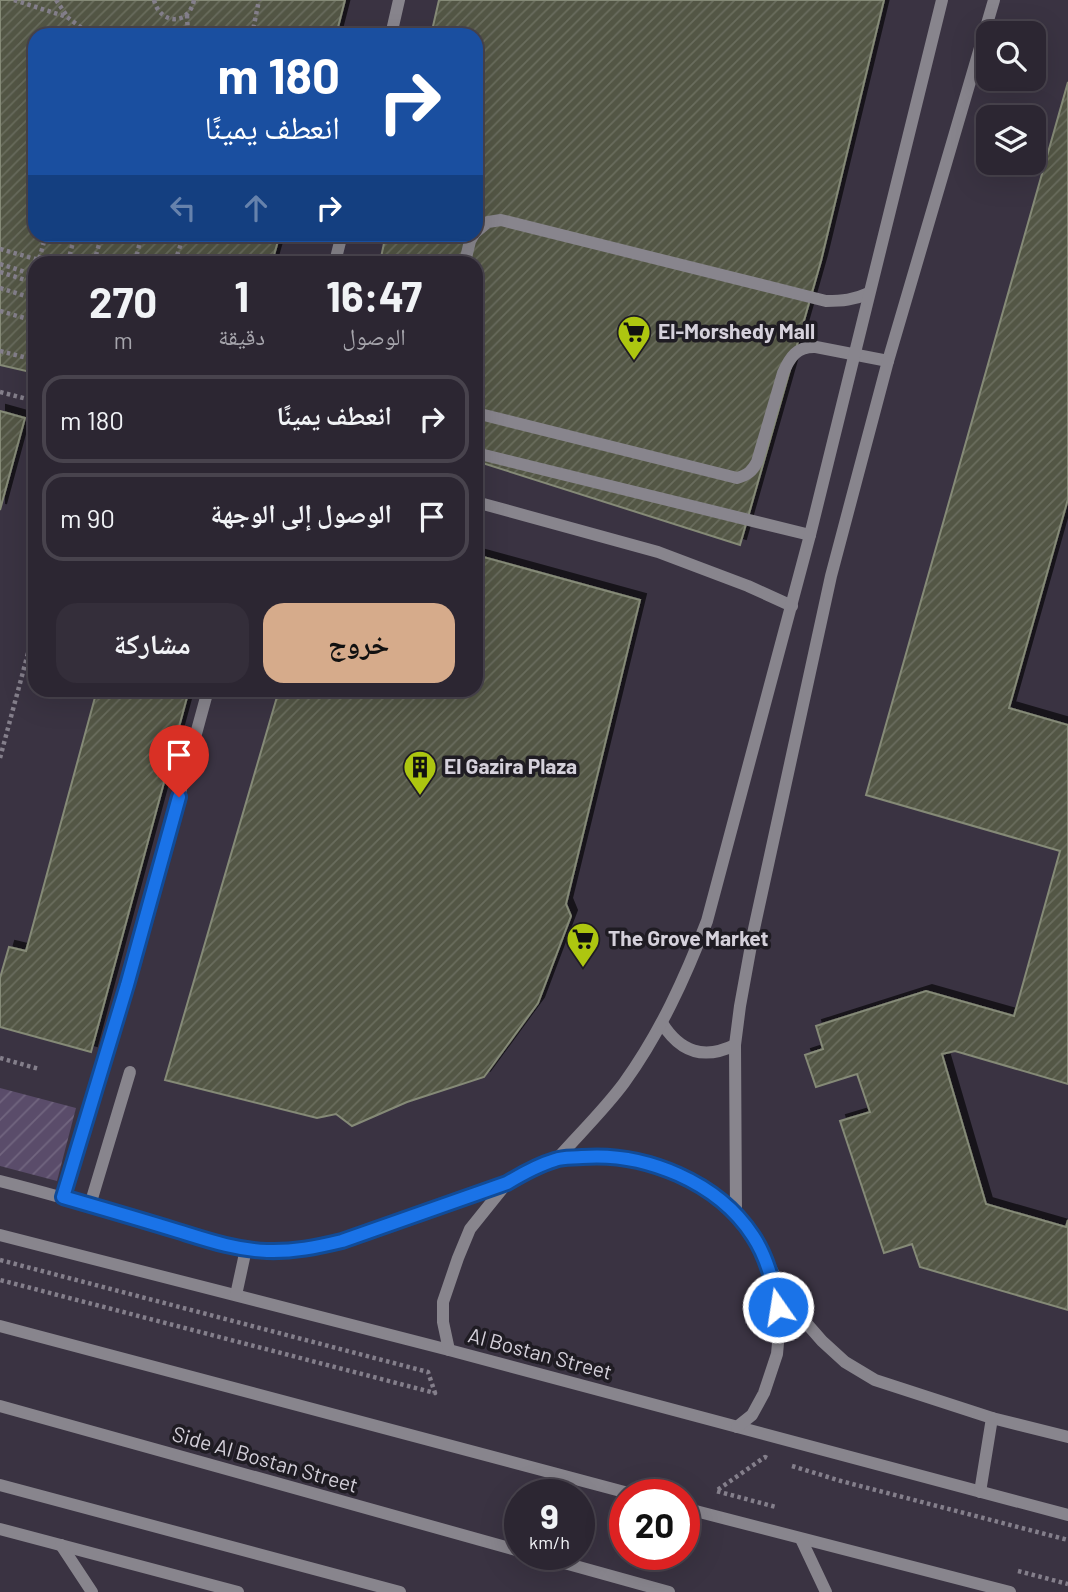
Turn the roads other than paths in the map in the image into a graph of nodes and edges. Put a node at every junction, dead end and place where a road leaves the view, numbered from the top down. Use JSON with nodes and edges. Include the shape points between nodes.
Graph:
{"nodes":[{"id":1,"x":399,"y":0,"type":"edge"},
{"id":2,"x":942,"y":0,"type":"edge"},
{"id":3,"x":994,"y":0,"type":"edge"},
{"id":4,"x":393,"y":28,"type":"edge"},
{"id":5,"x":483,"y":226,"type":"edge"},
{"id":6,"x":869,"y":293,"type":"junction"},
{"id":7,"x":855,"y":355,"type":"junction"},
{"id":8,"x":888,"y":361,"type":"junction"},
{"id":9,"x":483,"y":415,"type":"edge"},
{"id":10,"x":483,"y":455,"type":"edge"},
{"id":11,"x":483,"y":504,"type":"edge"},
{"id":12,"x":810,"y":535,"type":"junction"},
{"id":13,"x":792,"y":606,"type":"junction"},
{"id":14,"x":206,"y":697,"type":"edge"},
{"id":15,"x":662,"y":1023,"type":"junction"},
{"id":16,"x":735,"y":1045,"type":"junction"},
{"id":17,"x":130,"y":1073,"type":"dead end"},
{"id":18,"x":557,"y":1159,"type":"junction"},
{"id":19,"x":0,"y":1181,"type":"edge"},
{"id":20,"x":507,"y":1183,"type":"junction"},
{"id":21,"x":63,"y":1197,"type":"junction"},
{"id":22,"x":90,"y":1205,"type":"junction"},
{"id":23,"x":736,"y":1214,"type":"junction"},
{"id":24,"x":0,"y":1235,"type":"edge"},
{"id":25,"x":246,"y":1250,"type":"junction"},
{"id":26,"x":767,"y":1264,"type":"junction"},
{"id":27,"x":236,"y":1295,"type":"junction"},
{"id":28,"x":0,"y":1326,"type":"edge"},
{"id":29,"x":449,"y":1350,"type":"junction"},
{"id":30,"x":0,"y":1406,"type":"edge"},
{"id":31,"x":992,"y":1418,"type":"junction"},
{"id":32,"x":737,"y":1427,"type":"junction"},
{"id":33,"x":1068,"y":1437,"type":"edge"},
{"id":34,"x":0,"y":1485,"type":"edge"},
{"id":35,"x":609,"y":1488,"type":"edge"},
{"id":36,"x":980,"y":1492,"type":"junction"},
{"id":37,"x":700,"y":1512,"type":"edge"},
{"id":38,"x":1068,"y":1515,"type":"edge"},
{"id":39,"x":0,"y":1529,"type":"edge"},
{"id":40,"x":801,"y":1539,"type":"junction"},
{"id":41,"x":61,"y":1545,"type":"junction"},
{"id":42,"x":504,"y":1547,"type":"edge"},
{"id":43,"x":590,"y":1570,"type":"edge"},
{"id":44,"x":92,"y":1592,"type":"edge"},
{"id":45,"x":238,"y":1592,"type":"edge"},
{"id":46,"x":400,"y":1592,"type":"edge"},
{"id":47,"x":669,"y":1592,"type":"edge"},
{"id":48,"x":826,"y":1592,"type":"edge"},
{"id":49,"x":1010,"y":1592,"type":"edge"}],
"edges":[{"from":1,"to":4,"type":"street"},
{"from":2,"to":6,"type":"street"},
{"from":3,"to":8,"type":"street"},
{"from":5,"to":6,"type":"street","via":[[500,220],[826,300],[855,299]]},
{"from":6,"to":7,"type":"street"},
{"from":7,"to":8,"type":"street"},
{"from":7,"to":9,"type":"street","via":[[805,346],[795,353],[783,373],[753,470],[737,478]]},
{"from":7,"to":12,"type":"street"},
{"from":8,"to":16,"type":"street","via":[[831,576],[754,929]]},
{"from":10,"to":12,"type":"street"},
{"from":11,"to":13,"type":"street","via":[[658,551]]},
{"from":12,"to":13,"type":"street"},
{"from":13,"to":15,"type":"street","via":[[707,921]]},
{"from":14,"to":21,"type":"street"},
{"from":15,"to":16,"type":"street","via":[[675,1040],[694,1051],[723,1051]]},
{"from":15,"to":18,"type":"street","via":[[622,1085]]},
{"from":16,"to":23,"type":"street"},
{"from":17,"to":22,"type":"street"},
{"from":18,"to":20,"type":"street"},
{"from":18,"to":23,"type":"street","via":[[596,1156],[634,1160],[671,1171]]},
{"from":19,"to":21,"type":"street"},
{"from":20,"to":25,"type":"street","via":[[342,1241],[293,1251]]},
{"from":20,"to":29,"type":"street","via":[[470,1229],[458,1258],[443,1302]]},
{"from":21,"to":22,"type":"street"},
{"from":22,"to":25,"type":"street"},
{"from":23,"to":26,"type":"street"},
{"from":24,"to":27,"type":"street","name":"Al Bostan Street"},
{"from":25,"to":27,"type":"street"},
{"from":26,"to":31,"type":"street","via":[[801,1317],[845,1362],[875,1380]]},
{"from":26,"to":32,"type":"street","via":[[780,1321],[777,1354],[752,1415]]},
{"from":27,"to":29,"type":"street","name":"Al Bostan Street"},
{"from":28,"to":35,"type":"street"},
{"from":29,"to":32,"type":"street","name":"Al Bostan Street"},
{"from":30,"to":42,"type":"street","name":"Side Al Bostan Street"},
{"from":31,"to":33,"type":"street"},
{"from":31,"to":36,"type":"street"},
{"from":32,"to":36,"type":"street","name":"Al Bostan Street"},
{"from":34,"to":46,"type":"street"},
{"from":36,"to":38,"type":"street","name":"Al Bostan Street"},
{"from":37,"to":40,"type":"street"},
{"from":39,"to":41,"type":"street"},
{"from":40,"to":48,"type":"street"},
{"from":40,"to":49,"type":"street"},
{"from":41,"to":44,"type":"street"},
{"from":41,"to":45,"type":"street"},
{"from":43,"to":47,"type":"street"}]}
